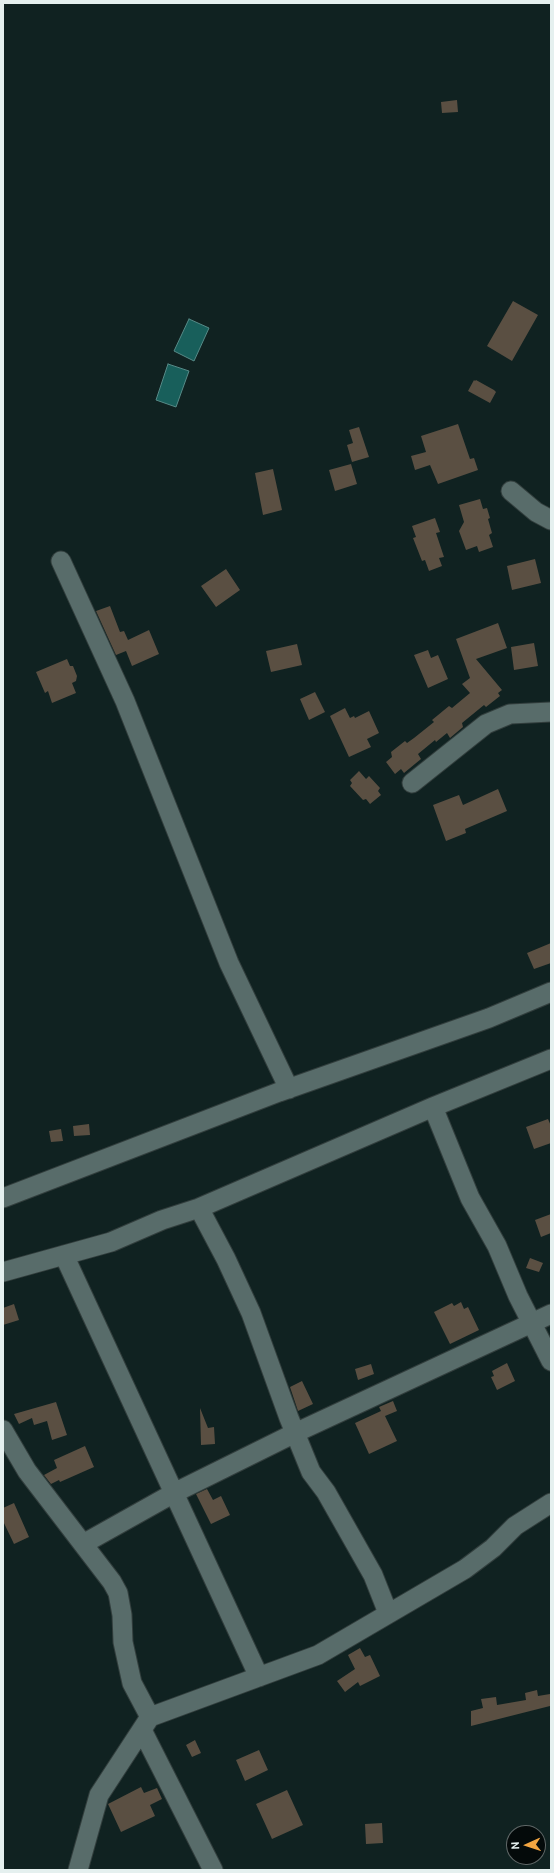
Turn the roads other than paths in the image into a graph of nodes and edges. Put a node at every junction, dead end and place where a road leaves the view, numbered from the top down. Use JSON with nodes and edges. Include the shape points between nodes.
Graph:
{"nodes":[{"id":1,"x":511,"y":491,"type":"dead end"},
{"id":2,"x":551,"y":520,"type":"edge"},
{"id":3,"x":61,"y":561,"type":"dead end"},
{"id":4,"x":551,"y":712,"type":"edge"},
{"id":5,"x":412,"y":782,"type":"dead end"},
{"id":6,"x":551,"y":992,"type":"edge"},
{"id":7,"x":549,"y":1066,"type":"edge"},
{"id":8,"x":289,"y":1089,"type":"junction"},
{"id":9,"x":433,"y":1107,"type":"junction"},
{"id":10,"x":3,"y":1198,"type":"edge"},
{"id":11,"x":199,"y":1208,"type":"junction"},
{"id":12,"x":64,"y":1255,"type":"junction"},
{"id":13,"x":3,"y":1272,"type":"edge"},
{"id":14,"x":551,"y":1314,"type":"edge"},
{"id":15,"x":531,"y":1322,"type":"junction"},
{"id":16,"x":551,"y":1361,"type":"edge"},
{"id":17,"x":3,"y":1430,"type":"edge"},
{"id":18,"x":295,"y":1432,"type":"junction"},
{"id":19,"x":174,"y":1493,"type":"junction"},
{"id":20,"x":551,"y":1503,"type":"edge"},
{"id":21,"x":83,"y":1544,"type":"junction"},
{"id":22,"x":388,"y":1613,"type":"junction"},
{"id":23,"x":259,"y":1677,"type":"junction"},
{"id":24,"x":146,"y":1724,"type":"junction"},
{"id":25,"x":78,"y":1870,"type":"edge"},
{"id":26,"x":213,"y":1870,"type":"edge"}],
"edges":[{"from":1,"to":2,"type":"street","via":[[536,512]]},
{"from":3,"to":8,"type":"street","via":[[125,701],[229,963]]},
{"from":4,"to":5,"type":"street","via":[[510,714],[486,724]]},
{"from":6,"to":8,"type":"street","via":[[488,1018]]},
{"from":7,"to":9,"type":"street"},
{"from":8,"to":10,"type":"street"},
{"from":9,"to":11,"type":"street"},
{"from":9,"to":15,"type":"street","via":[[470,1198],[497,1246]]},
{"from":11,"to":12,"type":"street","via":[[162,1220],[111,1242]]},
{"from":11,"to":18,"type":"street","via":[[251,1314]]},
{"from":12,"to":13,"type":"street"},
{"from":12,"to":19,"type":"street"},
{"from":14,"to":15,"type":"street"},
{"from":15,"to":16,"type":"street"},
{"from":15,"to":18,"type":"street"},
{"from":17,"to":21,"type":"street","via":[[27,1471]]},
{"from":18,"to":19,"type":"street"},
{"from":18,"to":22,"type":"street","via":[[312,1472],[373,1575]]},
{"from":19,"to":21,"type":"street"},
{"from":19,"to":23,"type":"street"},
{"from":20,"to":22,"type":"street","via":[[515,1526],[493,1548],[465,1569]]},
{"from":21,"to":24,"type":"street","via":[[118,1593],[123,1642],[132,1683]]},
{"from":22,"to":23,"type":"street","via":[[318,1655]]},
{"from":23,"to":24,"type":"street"},
{"from":24,"to":25,"type":"street","via":[[99,1795]]},
{"from":24,"to":26,"type":"street"}]}
